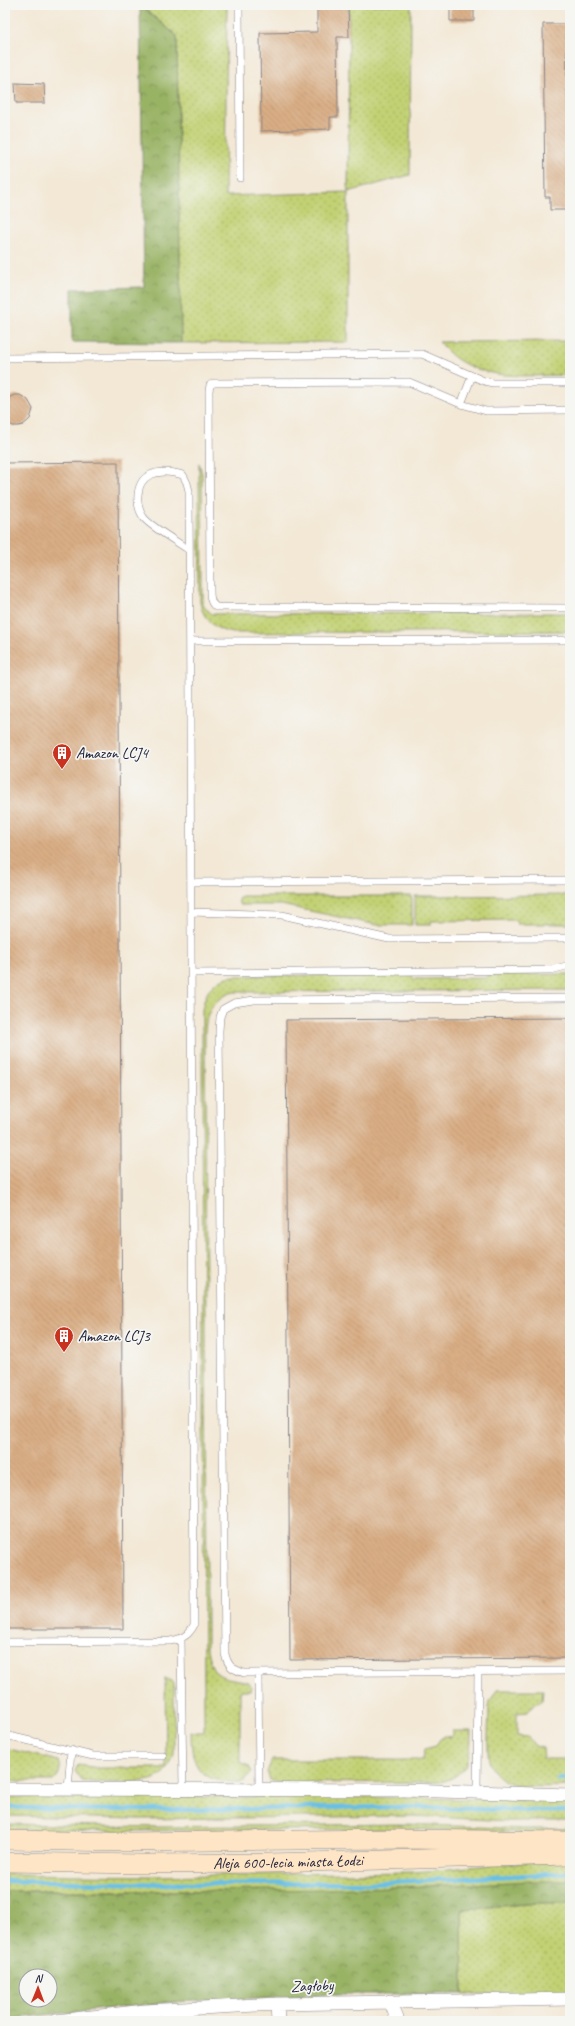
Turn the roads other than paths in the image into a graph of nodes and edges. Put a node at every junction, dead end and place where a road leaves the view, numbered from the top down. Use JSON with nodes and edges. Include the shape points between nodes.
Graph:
{"nodes":[{"id":1,"x":239,"y":5,"type":"edge"},
{"id":2,"x":240,"y":178,"type":"dead end"},
{"id":3,"x":5,"y":358,"type":"edge"},
{"id":4,"x":472,"y":376,"type":"junction"},
{"id":5,"x":570,"y":383,"type":"edge"},
{"id":6,"x":461,"y":404,"type":"junction"},
{"id":7,"x":570,"y":410,"type":"edge"},
{"id":8,"x":189,"y":550,"type":"junction"},
{"id":9,"x":570,"y":608,"type":"edge"},
{"id":10,"x":570,"y":640,"type":"edge"},
{"id":11,"x":190,"y":641,"type":"junction"},
{"id":12,"x":570,"y":880,"type":"edge"},
{"id":13,"x":191,"y":882,"type":"junction"},
{"id":14,"x":191,"y":912,"type":"junction"},
{"id":15,"x":570,"y":938,"type":"edge"},
{"id":16,"x":570,"y":965,"type":"edge"},
{"id":17,"x":192,"y":973,"type":"junction"},
{"id":18,"x":570,"y":998,"type":"edge"},
{"id":19,"x":181,"y":1639,"type":"junction"},
{"id":20,"x":5,"y":1642,"type":"edge"},
{"id":21,"x":478,"y":1671,"type":"junction"},
{"id":22,"x":570,"y":1671,"type":"edge"},
{"id":23,"x":258,"y":1672,"type":"junction"},
{"id":24,"x":5,"y":1735,"type":"edge"},
{"id":25,"x":71,"y":1750,"type":"junction"},
{"id":26,"x":163,"y":1756,"type":"dead end"},
{"id":27,"x":5,"y":1789,"type":"edge"},
{"id":28,"x":68,"y":1790,"type":"junction"},
{"id":29,"x":183,"y":1790,"type":"junction"},
{"id":30,"x":259,"y":1790,"type":"junction"},
{"id":31,"x":476,"y":1793,"type":"junction"},
{"id":32,"x":570,"y":1795,"type":"edge"},
{"id":33,"x":5,"y":1840,"type":"edge"},
{"id":34,"x":570,"y":1840,"type":"edge"},
{"id":35,"x":570,"y":1855,"type":"edge"},
{"id":36,"x":5,"y":1862,"type":"edge"},
{"id":37,"x":570,"y":1999,"type":"edge"},
{"id":38,"x":390,"y":2001,"type":"junction"},
{"id":39,"x":276,"y":2004,"type":"junction"},
{"id":40,"x":141,"y":2016,"type":"edge"},
{"id":41,"x":56,"y":2021,"type":"edge"},
{"id":42,"x":278,"y":2021,"type":"edge"},
{"id":43,"x":398,"y":2021,"type":"edge"}],
"edges":[{"from":1,"to":2,"type":"lane"},
{"from":3,"to":4,"type":"lane","via":[[410,354],[430,356]]},
{"from":4,"to":5,"type":"lane","via":[[493,383]]},
{"from":4,"to":6,"type":"lane"},
{"from":6,"to":7,"type":"lane","via":[[486,411]]},
{"from":6,"to":9,"type":"lane","via":[[409,382],[214,383],[210,386],[212,605],[220,608]]},
{"from":8,"to":8,"type":"lane","via":[[189,491],[183,475],[174,472],[149,475],[138,492],[138,505],[144,518]]},
{"from":8,"to":11,"type":"lane"},
{"from":10,"to":11,"type":"lane"},
{"from":11,"to":13,"type":"lane"},
{"from":12,"to":13,"type":"lane"},
{"from":13,"to":14,"type":"lane"},
{"from":14,"to":15,"type":"lane","via":[[271,914],[389,938]]},
{"from":14,"to":17,"type":"lane"},
{"from":16,"to":17,"type":"lane","via":[[551,970]]},
{"from":17,"to":19,"type":"lane","via":[[196,1613],[189,1634]]},
{"from":18,"to":23,"type":"lane","via":[[254,1000],[234,1003],[223,1009],[219,1032],[225,1654],[227,1664],[232,1668],[244,1673]]},
{"from":19,"to":20,"type":"lane"},
{"from":19,"to":29,"type":"lane"},
{"from":21,"to":22,"type":"lane"},
{"from":21,"to":23,"type":"lane"},
{"from":21,"to":31,"type":"lane"},
{"from":23,"to":30,"type":"lane"},
{"from":24,"to":25,"type":"lane"},
{"from":25,"to":26,"type":"lane","via":[[93,1756]]},
{"from":25,"to":28,"type":"lane"},
{"from":27,"to":28,"type":"street"},
{"from":28,"to":29,"type":"street"},
{"from":29,"to":30,"type":"street"},
{"from":30,"to":31,"type":"street"},
{"from":31,"to":32,"type":"street"},
{"from":33,"to":34,"type":"main road","name":"Aleja 600-lecia miasta Łodzi"},
{"from":35,"to":36,"type":"main road","name":"Aleja 600-lecia miasta Łodzi","via":[[268,1864]]},
{"from":37,"to":38,"type":"street","name":"Zagłoby"},
{"from":38,"to":39,"type":"street","name":"Zagłoby"},
{"from":38,"to":43,"type":"street"},
{"from":39,"to":40,"type":"street","name":"Zagłoby"},
{"from":39,"to":42,"type":"street"},
{"from":40,"to":41,"type":"street","name":"Zagłoby"}]}
